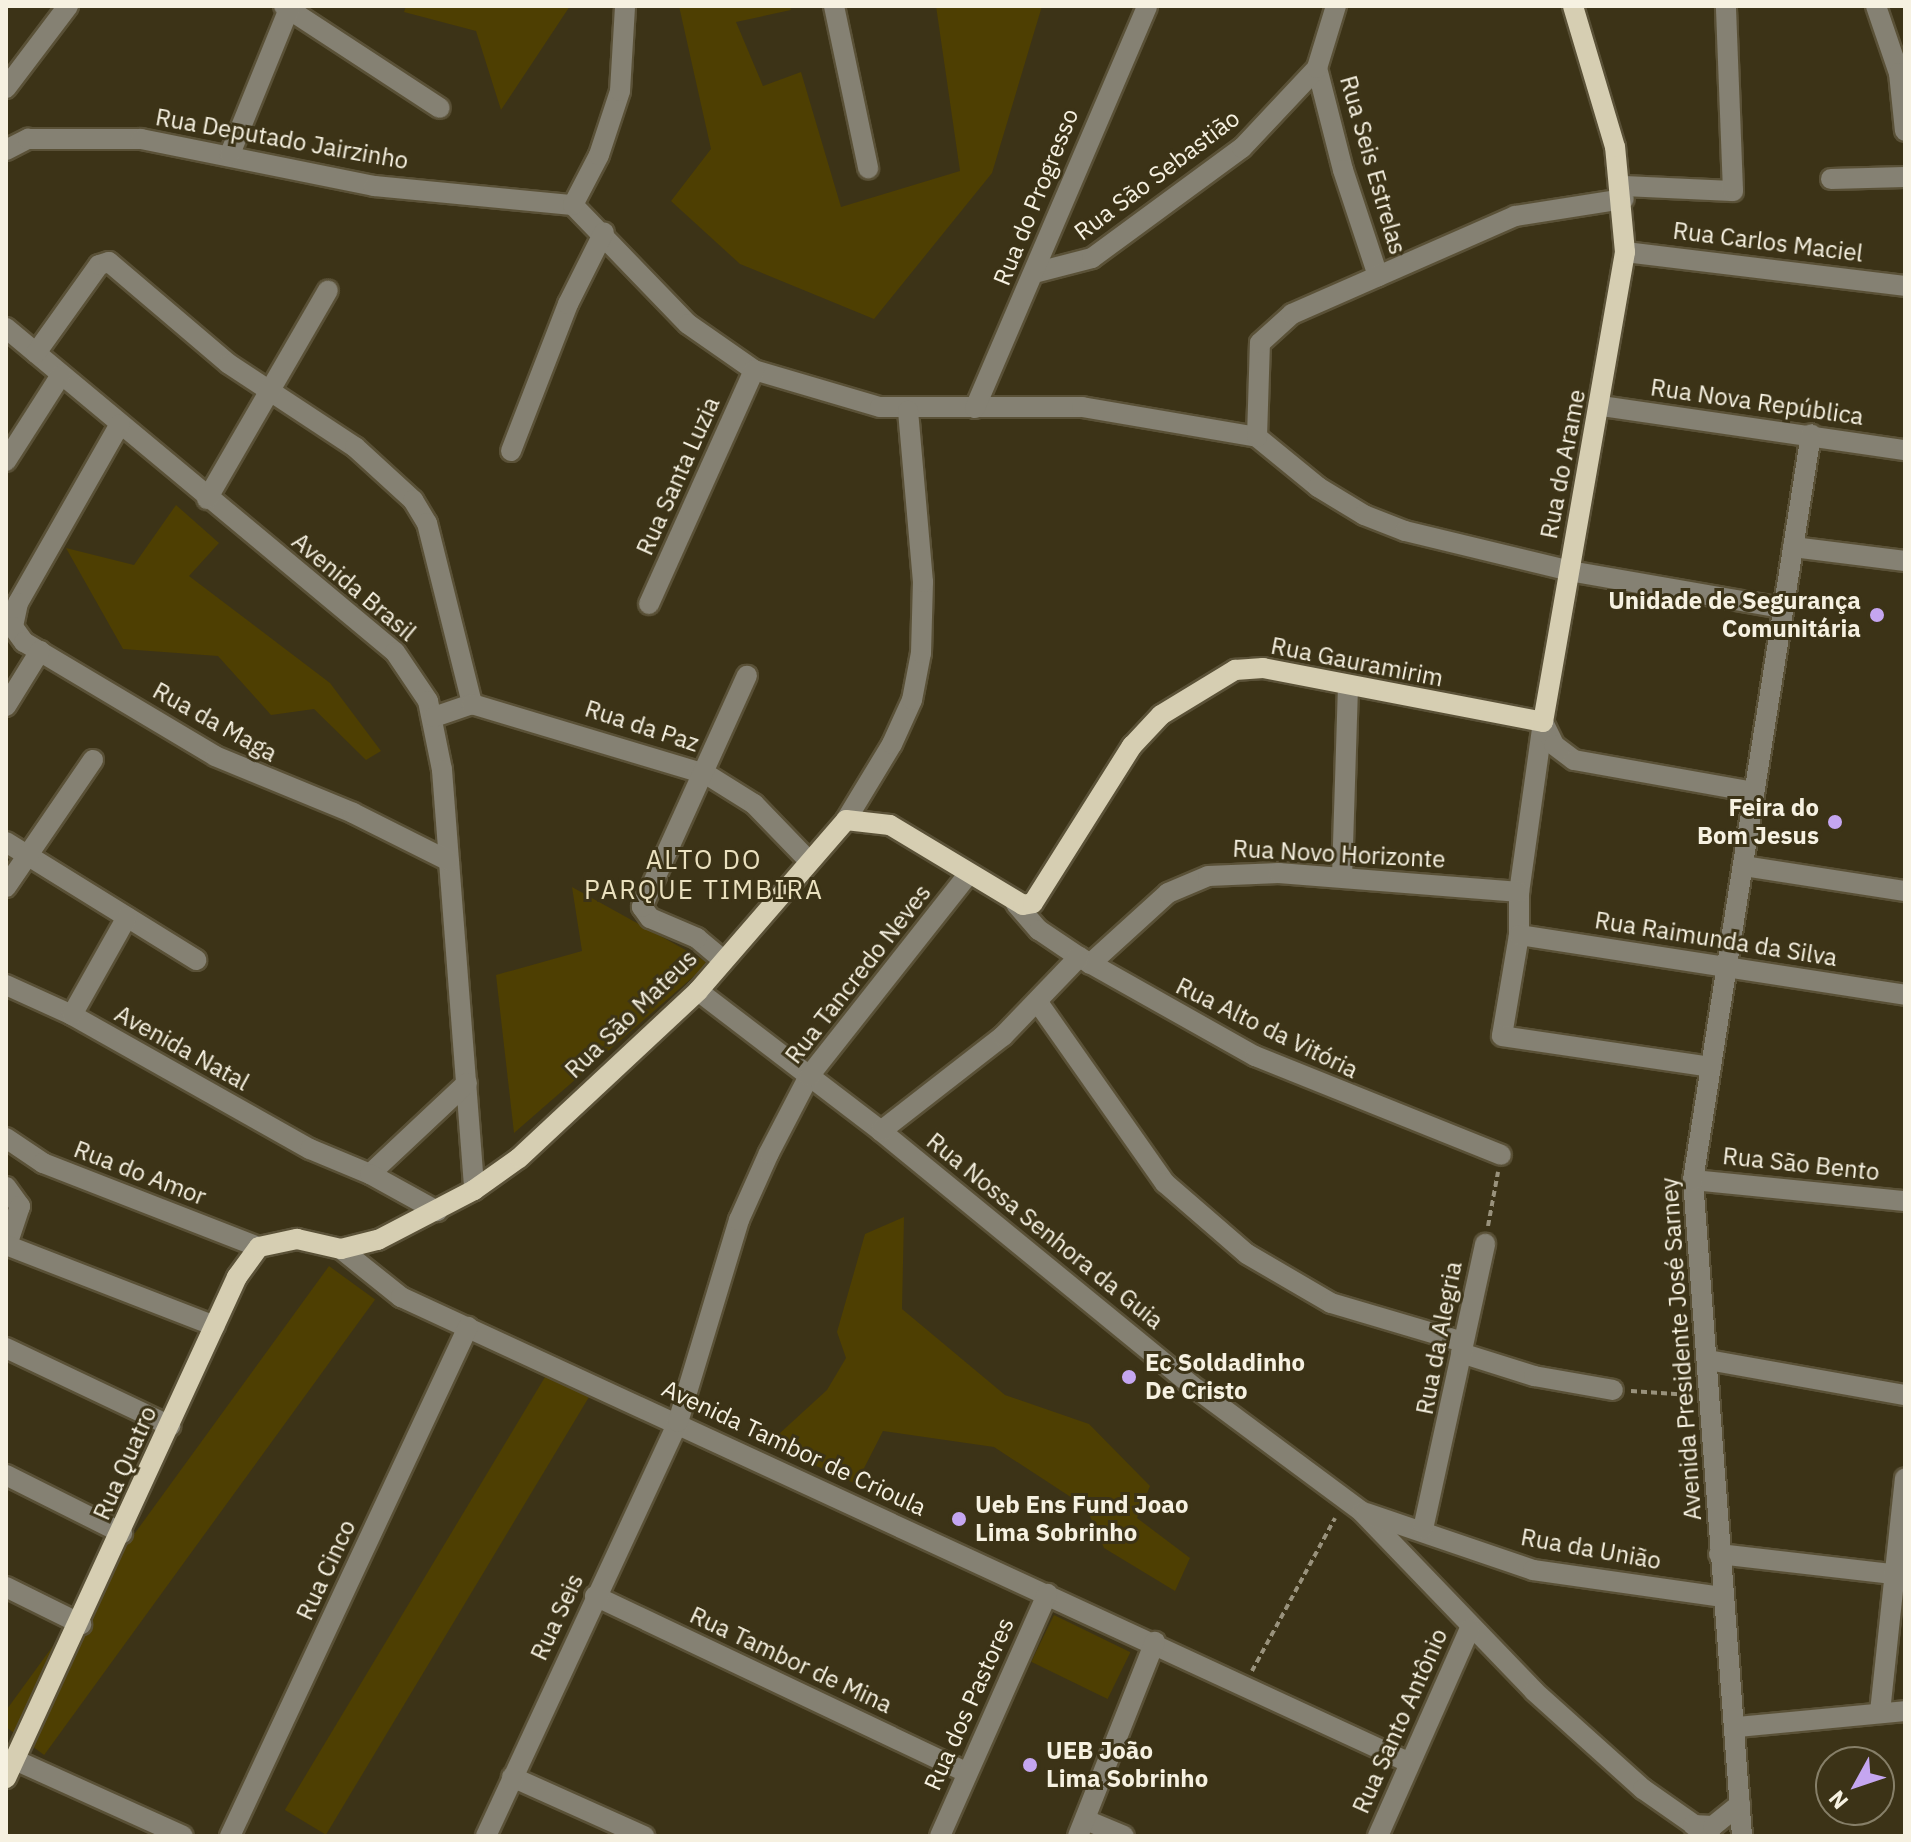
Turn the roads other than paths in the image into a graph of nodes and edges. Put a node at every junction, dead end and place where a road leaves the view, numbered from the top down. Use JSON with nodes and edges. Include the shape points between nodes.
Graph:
{"nodes":[{"id":1,"x":68,"y":6,"type":"edge"},
{"id":2,"x":625,"y":6,"type":"edge"},
{"id":3,"x":834,"y":6,"type":"edge"},
{"id":4,"x":1147,"y":6,"type":"edge"},
{"id":5,"x":1336,"y":6,"type":"edge"},
{"id":6,"x":1573,"y":6,"type":"edge"},
{"id":7,"x":1726,"y":6,"type":"edge"},
{"id":8,"x":1876,"y":6,"type":"edge"},
{"id":9,"x":288,"y":7,"type":"edge"},
{"id":10,"x":1317,"y":68,"type":"junction"},
{"id":11,"x":1902,"y":73,"type":"edge"},
{"id":12,"x":6,"y":88,"type":"edge"},
{"id":13,"x":440,"y":108,"type":"dead end"},
{"id":14,"x":1905,"y":131,"type":"edge"},
{"id":15,"x":6,"y":150,"type":"edge"},
{"id":16,"x":230,"y":154,"type":"junction"},
{"id":17,"x":868,"y":168,"type":"dead end"},
{"id":18,"x":1905,"y":177,"type":"edge"},
{"id":19,"x":1831,"y":179,"type":"dead end"},
{"id":20,"x":1623,"y":193,"type":"junction"},
{"id":21,"x":573,"y":205,"type":"junction"},
{"id":22,"x":604,"y":232,"type":"junction"},
{"id":23,"x":1625,"y":252,"type":"junction"},
{"id":24,"x":1034,"y":273,"type":"junction"},
{"id":25,"x":1378,"y":276,"type":"junction"},
{"id":26,"x":1905,"y":286,"type":"edge"},
{"id":27,"x":328,"y":290,"type":"dead end"},
{"id":28,"x":6,"y":328,"type":"edge"},
{"id":29,"x":36,"y":353,"type":"junction"},
{"id":30,"x":754,"y":370,"type":"junction"},
{"id":31,"x":61,"y":375,"type":"junction"},
{"id":32,"x":272,"y":394,"type":"junction"},
{"id":33,"x":1602,"y":406,"type":"junction"},
{"id":34,"x":975,"y":408,"type":"junction"},
{"id":35,"x":908,"y":411,"type":"junction"},
{"id":36,"x":120,"y":424,"type":"junction"},
{"id":37,"x":1811,"y":434,"type":"junction"},
{"id":38,"x":1257,"y":437,"type":"junction"},
{"id":39,"x":1905,"y":450,"type":"edge"},
{"id":40,"x":511,"y":451,"type":"dead end"},
{"id":41,"x":6,"y":461,"type":"edge"},
{"id":42,"x":207,"y":499,"type":"junction"},
{"id":43,"x":1793,"y":547,"type":"junction"},
{"id":44,"x":1905,"y":561,"type":"edge"},
{"id":45,"x":1570,"y":571,"type":"junction"},
{"id":46,"x":649,"y":604,"type":"dead end"},
{"id":47,"x":1783,"y":608,"type":"junction"},
{"id":48,"x":40,"y":651,"type":"junction"},
{"id":49,"x":747,"y":676,"type":"dead end"},
{"id":50,"x":1348,"y":687,"type":"junction"},
{"id":51,"x":472,"y":704,"type":"junction"},
{"id":52,"x":6,"y":706,"type":"edge"},
{"id":53,"x":434,"y":717,"type":"junction"},
{"id":54,"x":1543,"y":722,"type":"junction"},
{"id":55,"x":93,"y":760,"type":"dead end"},
{"id":56,"x":706,"y":774,"type":"junction"},
{"id":57,"x":1754,"y":792,"type":"junction"},
{"id":58,"x":846,"y":820,"type":"junction"},
{"id":59,"x":6,"y":842,"type":"edge"},
{"id":60,"x":28,"y":855,"type":"junction"},
{"id":61,"x":808,"y":860,"type":"junction"},
{"id":62,"x":449,"y":861,"type":"junction"},
{"id":63,"x":1743,"y":866,"type":"junction"},
{"id":64,"x":968,"y":875,"type":"junction"},
{"id":65,"x":1342,"y":877,"type":"junction"},
{"id":66,"x":6,"y":887,"type":"edge"},
{"id":67,"x":1905,"y":891,"type":"edge"},
{"id":68,"x":1519,"y":892,"type":"junction"},
{"id":69,"x":1026,"y":908,"type":"junction"},
{"id":70,"x":127,"y":917,"type":"junction"},
{"id":71,"x":1519,"y":935,"type":"junction"},
{"id":72,"x":196,"y":960,"type":"dead end"},
{"id":73,"x":723,"y":960,"type":"junction"},
{"id":74,"x":1084,"y":960,"type":"junction"},
{"id":75,"x":1726,"y":968,"type":"junction"},
{"id":76,"x":6,"y":985,"type":"edge"},
{"id":77,"x":698,"y":991,"type":"junction"},
{"id":78,"x":1905,"y":992,"type":"edge"},
{"id":79,"x":1039,"y":1004,"type":"junction"},
{"id":80,"x":72,"y":1015,"type":"junction"},
{"id":81,"x":1711,"y":1067,"type":"junction"},
{"id":82,"x":809,"y":1076,"type":"junction"},
{"id":83,"x":467,"y":1083,"type":"junction"},
{"id":84,"x":881,"y":1131,"type":"junction"},
{"id":85,"x":6,"y":1138,"type":"edge"},
{"id":86,"x":1501,"y":1155,"type":"road end"},
{"id":87,"x":370,"y":1174,"type":"junction"},
{"id":88,"x":1693,"y":1180,"type":"junction"},
{"id":89,"x":6,"y":1187,"type":"edge"},
{"id":90,"x":474,"y":1190,"type":"junction"},
{"id":91,"x":1905,"y":1201,"type":"edge"},
{"id":92,"x":437,"y":1211,"type":"junction"},
{"id":93,"x":1485,"y":1244,"type":"road end"},
{"id":94,"x":6,"y":1245,"type":"edge"},
{"id":95,"x":259,"y":1247,"type":"junction"},
{"id":96,"x":341,"y":1249,"type":"junction"},
{"id":97,"x":215,"y":1326,"type":"junction"},
{"id":98,"x":468,"y":1327,"type":"junction"},
{"id":99,"x":1462,"y":1347,"type":"junction"},
{"id":100,"x":6,"y":1348,"type":"edge"},
{"id":101,"x":1708,"y":1360,"type":"junction"},
{"id":102,"x":1613,"y":1390,"type":"road end"},
{"id":103,"x":1905,"y":1395,"type":"edge"},
{"id":104,"x":678,"y":1422,"type":"junction"},
{"id":105,"x":170,"y":1426,"type":"junction"},
{"id":106,"x":6,"y":1475,"type":"edge"},
{"id":107,"x":1905,"y":1478,"type":"edge"},
{"id":108,"x":1354,"y":1506,"type":"junction"},
{"id":109,"x":1423,"y":1529,"type":"junction"},
{"id":110,"x":122,"y":1533,"type":"junction"},
{"id":111,"x":1719,"y":1554,"type":"junction"},
{"id":112,"x":6,"y":1587,"type":"edge"},
{"id":113,"x":1895,"y":1587,"type":"edge"},
{"id":114,"x":1047,"y":1594,"type":"junction"},
{"id":115,"x":595,"y":1596,"type":"junction"},
{"id":116,"x":1723,"y":1597,"type":"junction"},
{"id":117,"x":81,"y":1624,"type":"junction"},
{"id":118,"x":1470,"y":1628,"type":"junction"},
{"id":119,"x":1155,"y":1642,"type":"junction"},
{"id":120,"x":1905,"y":1711,"type":"edge"},
{"id":121,"x":1880,"y":1712,"type":"junction"},
{"id":122,"x":1737,"y":1727,"type":"junction"},
{"id":123,"x":1408,"y":1762,"type":"junction"},
{"id":124,"x":10,"y":1769,"type":"edge"},
{"id":125,"x":964,"y":1771,"type":"junction"},
{"id":126,"x":512,"y":1777,"type":"junction"},
{"id":127,"x":1740,"y":1804,"type":"junction"},
{"id":128,"x":1082,"y":1828,"type":"edge"},
{"id":129,"x":1701,"y":1830,"type":"edge"},
{"id":130,"x":183,"y":1836,"type":"edge"},
{"id":131,"x":230,"y":1836,"type":"edge"},
{"id":132,"x":486,"y":1836,"type":"edge"},
{"id":133,"x":644,"y":1836,"type":"edge"},
{"id":134,"x":940,"y":1836,"type":"edge"},
{"id":135,"x":1124,"y":1836,"type":"edge"},
{"id":136,"x":1378,"y":1836,"type":"edge"},
{"id":137,"x":1742,"y":1836,"type":"edge"}],
"edges":[{"from":1,"to":12,"type":"street"},
{"from":2,"to":21,"type":"street","via":[[620,91],[599,155]]},
{"from":3,"to":17,"type":"street"},
{"from":4,"to":24,"type":"street","name":"Rua do Progresso","via":[[1116,68]]},
{"from":5,"to":10,"type":"street","name":"Rua São Sebastião"},
{"from":6,"to":20,"type":"main road","name":"Rua do Arame"},
{"from":7,"to":20,"type":"street","via":[[1733,191]]},
{"from":8,"to":11,"type":"street"},
{"from":9,"to":13,"type":"street"},
{"from":9,"to":16,"type":"street"},
{"from":10,"to":24,"type":"street","name":"Rua São Sebastião","via":[[1251,140],[1155,215],[1077,266]]},
{"from":10,"to":25,"type":"street","name":"Rua Seis Estrelas"},
{"from":11,"to":14,"type":"street"},
{"from":15,"to":16,"type":"street","name":"Rua Deputado Jairzinho","via":[[28,139],[90,138],[141,139]]},
{"from":16,"to":21,"type":"street","name":"Rua Deputado Jairzinho","via":[[374,186]]},
{"from":18,"to":19,"type":"street"},
{"from":20,"to":23,"type":"main road","name":"Rua do Arame"},
{"from":20,"to":25,"type":"street","via":[[1515,216]]},
{"from":21,"to":22,"type":"street"},
{"from":22,"to":30,"type":"street","via":[[688,324]]},
{"from":22,"to":40,"type":"street","via":[[568,304]]},
{"from":23,"to":26,"type":"street","name":"Rua Carlos Maciel"},
{"from":23,"to":33,"type":"main road","name":"Rua do Arame"},
{"from":24,"to":34,"type":"street","name":"Rua do Progresso"},
{"from":25,"to":38,"type":"street","via":[[1292,314],[1265,335],[1257,356]]},
{"from":27,"to":32,"type":"street"},
{"from":28,"to":29,"type":"street","name":"Avenida Brasil"},
{"from":29,"to":31,"type":"street","name":"Avenida Brasil"},
{"from":29,"to":32,"type":"street","via":[[107,261]]},
{"from":30,"to":35,"type":"street","via":[[854,403]]},
{"from":30,"to":46,"type":"street","name":"Rua Santa Luzia"},
{"from":31,"to":36,"type":"street","name":"Avenida Brasil"},
{"from":31,"to":41,"type":"street"},
{"from":32,"to":42,"type":"street"},
{"from":32,"to":51,"type":"street","via":[[355,447],[421,511]]},
{"from":33,"to":37,"type":"street","name":"Rua Nova República"},
{"from":33,"to":45,"type":"main road","name":"Rua do Arame"},
{"from":34,"to":35,"type":"street"},
{"from":34,"to":38,"type":"street","via":[[1038,404],[1127,411]]},
{"from":35,"to":58,"type":"street","name":"Rua São Mateus","via":[[923,582],[921,653],[912,700]]},
{"from":36,"to":42,"type":"street","name":"Avenida Brasil"},
{"from":36,"to":48,"type":"street","name":"Rua da Maga","via":[[18,603],[13,627]]},
{"from":37,"to":39,"type":"street","name":"Rua Nova República"},
{"from":37,"to":43,"type":"street","name":"Avenida Presidente José Sarney"},
{"from":38,"to":45,"type":"street","via":[[1318,487],[1364,515]]},
{"from":42,"to":53,"type":"street","name":"Avenida Brasil","via":[[395,652],[412,672]]},
{"from":43,"to":44,"type":"street"},
{"from":43,"to":47,"type":"street","name":"Avenida Presidente José Sarney"},
{"from":45,"to":47,"type":"street"},
{"from":45,"to":54,"type":"main road","name":"Rua do Arame"},
{"from":47,"to":57,"type":"street","name":"Avenida Presidente José Sarney"},
{"from":48,"to":52,"type":"street"},
{"from":48,"to":62,"type":"street","name":"Rua da Maga","via":[[215,756],[353,813]]},
{"from":49,"to":56,"type":"street"},
{"from":50,"to":54,"type":"main road","name":"Rua Gauramirim"},
{"from":50,"to":65,"type":"street"},
{"from":50,"to":69,"type":"main road","name":"Rua Gauramirim","via":[[1263,668],[1235,670],[1206,684],[1161,715],[1132,746]]},
{"from":51,"to":53,"type":"street"},
{"from":51,"to":56,"type":"street","name":"Rua da Paz"},
{"from":53,"to":62,"type":"street","name":"Avenida Brasil"},
{"from":54,"to":57,"type":"street","via":[[1554,745],[1574,760]]},
{"from":54,"to":68,"type":"street","name":"Rua do Arame"},
{"from":55,"to":60,"type":"street"},
{"from":56,"to":61,"type":"street","name":"Rua da Paz","via":[[754,804]]},
{"from":56,"to":73,"type":"street","via":[[642,911],[697,938]]},
{"from":57,"to":63,"type":"street","name":"Avenida Presidente José Sarney"},
{"from":58,"to":61,"type":"main road","name":"Rua São Mateus"},
{"from":58,"to":64,"type":"main road","name":"Rua Alto da Vitória","via":[[890,825]]},
{"from":59,"to":60,"type":"street"},
{"from":60,"to":66,"type":"street"},
{"from":60,"to":70,"type":"street"},
{"from":61,"to":73,"type":"main road","name":"Rua São Mateus"},
{"from":62,"to":83,"type":"street","name":"Avenida Brasil"},
{"from":63,"to":67,"type":"street"},
{"from":63,"to":75,"type":"street","name":"Avenida Presidente José Sarney"},
{"from":64,"to":69,"type":"main road","name":"Rua Alto da Vitória"},
{"from":64,"to":82,"type":"street","name":"Rua Tancredo Neves"},
{"from":65,"to":68,"type":"street","name":"Rua Novo Horizonte"},
{"from":65,"to":74,"type":"street","name":"Rua Novo Horizonte","via":[[1208,876],[1168,893]]},
{"from":68,"to":71,"type":"street","name":"Rua do Arame"},
{"from":69,"to":74,"type":"street","name":"Rua Alto da Vitória"},
{"from":70,"to":72,"type":"street"},
{"from":70,"to":80,"type":"street"},
{"from":71,"to":75,"type":"street","name":"Rua Raimunda da Silva"},
{"from":71,"to":81,"type":"street","via":[[1502,1036]]},
{"from":73,"to":77,"type":"main road","name":"Rua São Mateus"},
{"from":74,"to":79,"type":"street","name":"Rua Novo Horizonte"},
{"from":74,"to":86,"type":"street","name":"Rua Alto da Vitória","via":[[1255,1056]]},
{"from":75,"to":78,"type":"street","name":"Rua Raimunda da Silva"},
{"from":75,"to":81,"type":"street","name":"Avenida Presidente José Sarney"},
{"from":76,"to":80,"type":"street","name":"Avenida Natal"},
{"from":77,"to":82,"type":"street","name":"Rua Nossa Senhora da Guia"},
{"from":77,"to":90,"type":"main road","name":"Rua São Mateus","via":[[519,1158]]},
{"from":79,"to":84,"type":"street","name":"Rua Novo Horizonte"},
{"from":79,"to":99,"type":"street","via":[[1165,1183],[1247,1254],[1331,1303]]},
{"from":80,"to":87,"type":"street","name":"Avenida Natal","via":[[310,1149]]},
{"from":81,"to":88,"type":"street","name":"Avenida Presidente José Sarney"},
{"from":82,"to":84,"type":"street","name":"Rua Nossa Senhora da Guia"},
{"from":82,"to":104,"type":"street","name":"Rua Tancredo Neves","via":[[739,1220]]},
{"from":83,"to":87,"type":"street"},
{"from":83,"to":90,"type":"street","name":"Avenida Brasil"},
{"from":84,"to":108,"type":"street","name":"Rua Nossa Senhora da Guia","via":[[1198,1390]]},
{"from":85,"to":95,"type":"street","name":"Rua do Amor","via":[[43,1163]]},
{"from":87,"to":92,"type":"street","name":"Avenida Natal"},
{"from":88,"to":91,"type":"street","name":"Rua São Bento"},
{"from":88,"to":101,"type":"street","name":"Avenida Presidente José Sarney"},
{"from":89,"to":94,"type":"street","via":[[20,1206]]},
{"from":90,"to":92,"type":"main road","name":"Rua São Mateus"},
{"from":92,"to":96,"type":"main road","name":"Rua São Mateus","via":[[400,1232]]},
{"from":93,"to":99,"type":"street","name":"Rua da Alegria"},
{"from":94,"to":97,"type":"street"},
{"from":95,"to":96,"type":"main road","via":[[297,1239]]},
{"from":95,"to":97,"type":"main road","name":"Rua Quatro","via":[[237,1277]]},
{"from":96,"to":98,"type":"street","name":"Avenida Tambor de Crioula","via":[[401,1297]]},
{"from":97,"to":105,"type":"main road","name":"Rua Quatro"},
{"from":98,"to":104,"type":"street","name":"Avenida Tambor de Crioula"},
{"from":98,"to":131,"type":"street","name":"Rua Cinco"},
{"from":99,"to":102,"type":"street","via":[[1534,1376]]},
{"from":99,"to":109,"type":"street","name":"Rua da Alegria"},
{"from":100,"to":105,"type":"street"},
{"from":101,"to":103,"type":"street"},
{"from":101,"to":111,"type":"street","name":"Avenida Presidente José Sarney"},
{"from":104,"to":114,"type":"street","name":"Avenida Tambor de Crioula"},
{"from":104,"to":115,"type":"street","name":"Rua Seis"},
{"from":105,"to":110,"type":"main road","name":"Rua Quatro"},
{"from":106,"to":110,"type":"street"},
{"from":107,"to":113,"type":"street"},
{"from":108,"to":109,"type":"street","name":"Rua da União"},
{"from":108,"to":118,"type":"street","name":"Rua Nossa Senhora da Guia"},
{"from":109,"to":116,"type":"street","name":"Rua da União","via":[[1533,1570]]},
{"from":110,"to":117,"type":"main road","name":"Rua Quatro"},
{"from":111,"to":113,"type":"street"},
{"from":111,"to":116,"type":"street","name":"Avenida Presidente José Sarney"},
{"from":112,"to":117,"type":"street"},
{"from":113,"to":121,"type":"street"},
{"from":114,"to":119,"type":"street","name":"Avenida Tambor de Crioula"},
{"from":114,"to":125,"type":"street","name":"Rua dos Pastores"},
{"from":115,"to":125,"type":"street","name":"Rua Tambor de Mina"},
{"from":115,"to":126,"type":"street","name":"Rua Seis"},
{"from":116,"to":122,"type":"street","name":"Avenida Presidente José Sarney"},
{"from":117,"to":124,"type":"main road","name":"Rua Quatro"},
{"from":118,"to":123,"type":"street","name":"Rua Santo Antônio"},
{"from":118,"to":129,"type":"street","name":"Rua Nossa Senhora da Guia","via":[[1643,1789]]},
{"from":119,"to":123,"type":"street","name":"Avenida Tambor de Crioula"},
{"from":119,"to":128,"type":"street"},
{"from":120,"to":121,"type":"street"},
{"from":121,"to":122,"type":"street"},
{"from":122,"to":127,"type":"street","name":"Avenida Presidente José Sarney"},
{"from":123,"to":136,"type":"street","name":"Rua Santo Antônio"},
{"from":124,"to":130,"type":"street"},
{"from":125,"to":134,"type":"street","name":"Rua dos Pastores"},
{"from":126,"to":132,"type":"street","name":"Rua Seis"},
{"from":126,"to":133,"type":"street"},
{"from":127,"to":129,"type":"street"},
{"from":127,"to":137,"type":"street","name":"Avenida Presidente José Sarney"},
{"from":128,"to":135,"type":"street"}]}
